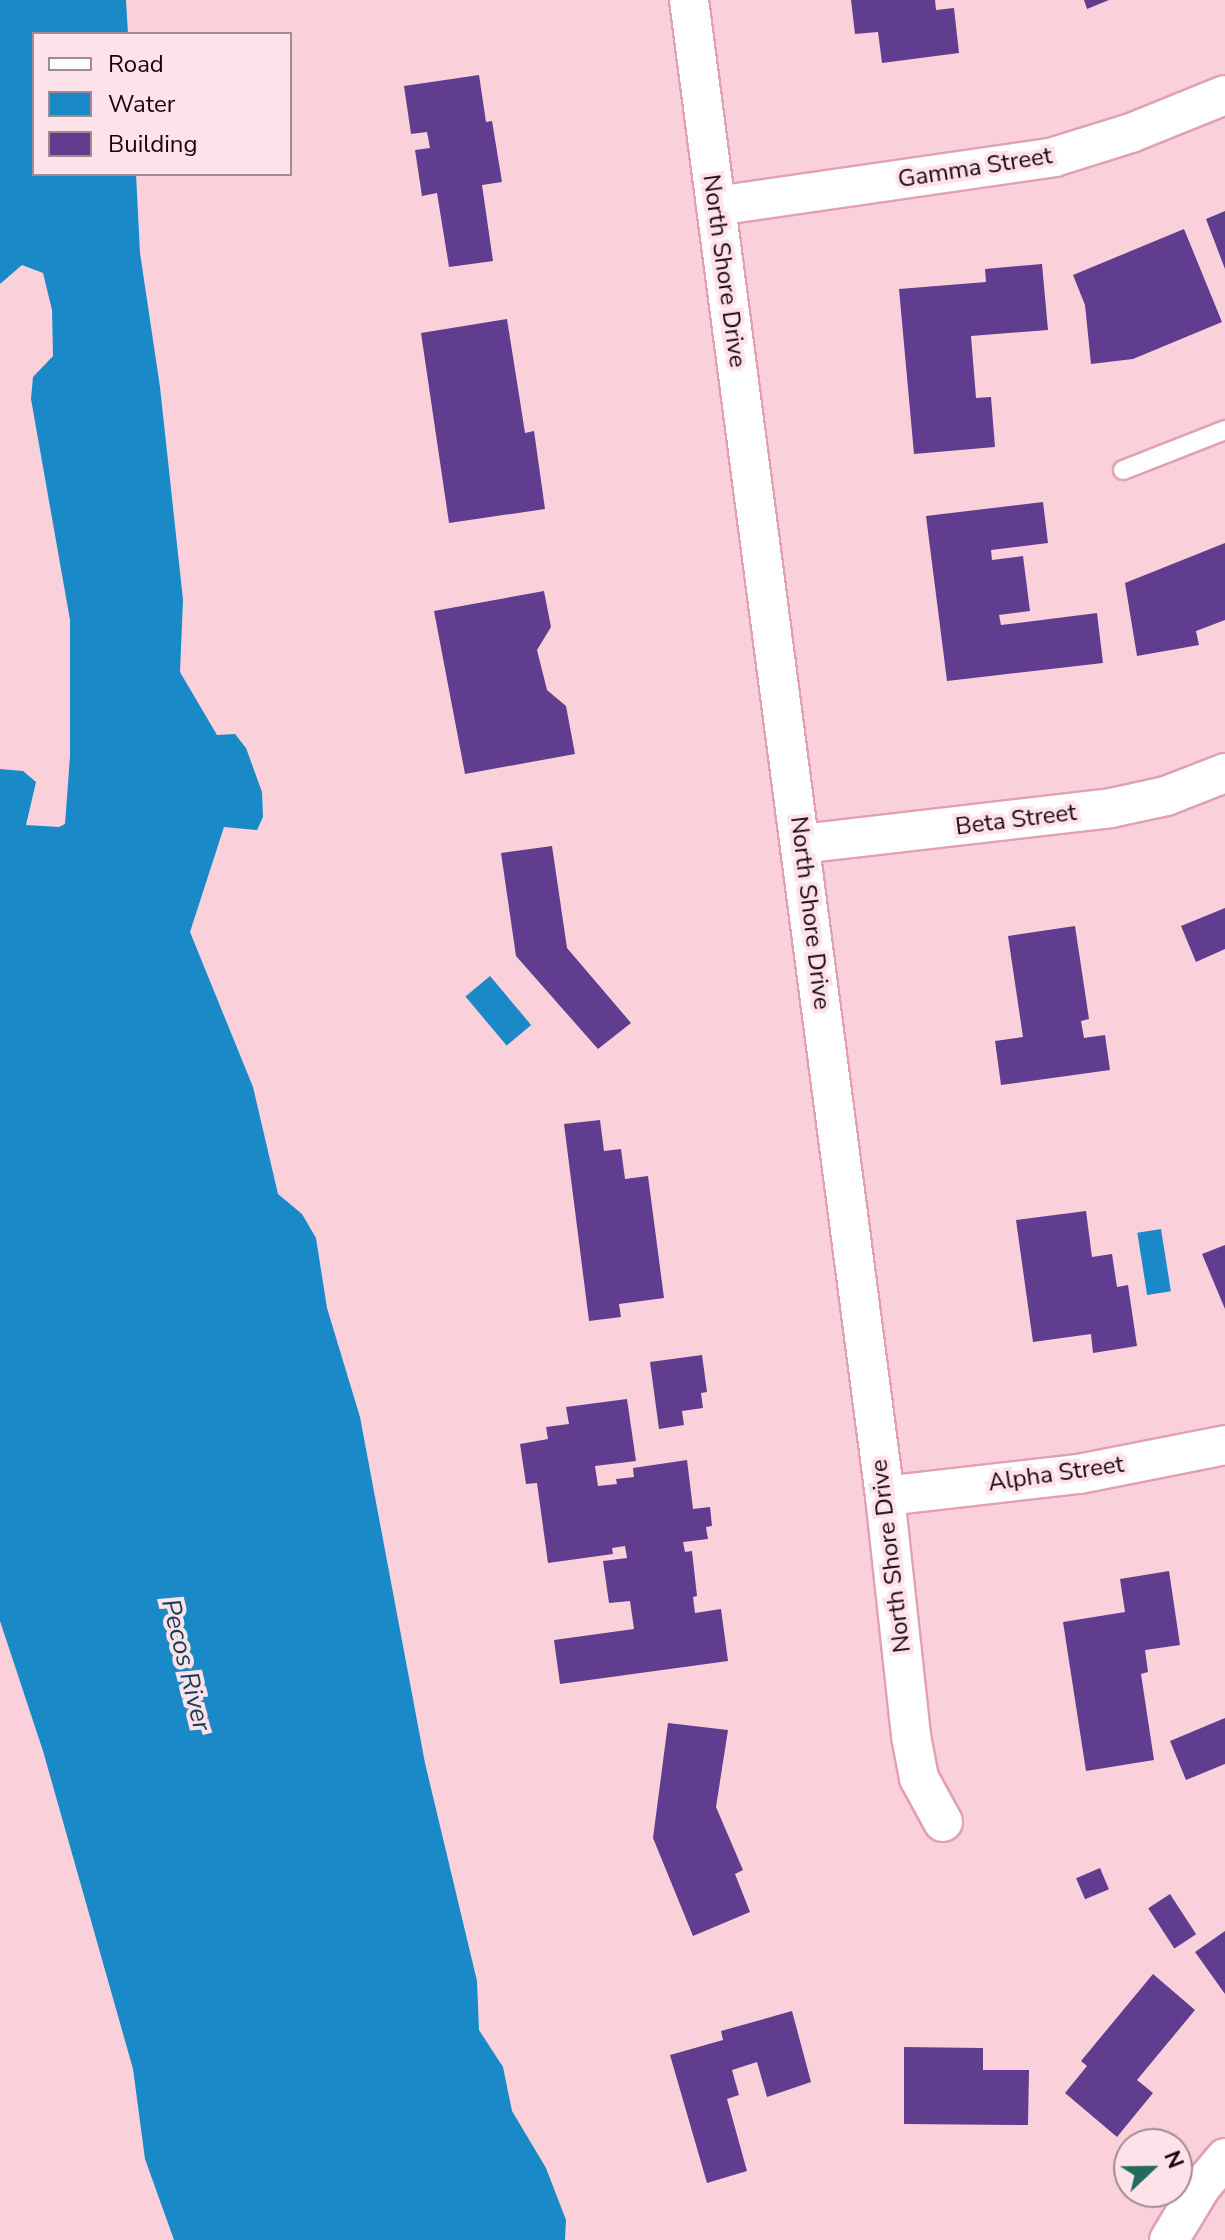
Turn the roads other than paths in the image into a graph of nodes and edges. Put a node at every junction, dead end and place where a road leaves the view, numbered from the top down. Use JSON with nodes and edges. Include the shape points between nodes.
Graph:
{"nodes":[{"id":1,"x":689,"y":0,"type":"edge"},
{"id":2,"x":1225,"y":95,"type":"edge"},
{"id":3,"x":716,"y":206,"type":"junction"},
{"id":4,"x":1225,"y":430,"type":"edge"},
{"id":5,"x":1123,"y":470,"type":"dead end"},
{"id":6,"x":1225,"y":773,"type":"edge"},
{"id":7,"x":801,"y":844,"type":"junction"},
{"id":8,"x":1225,"y":1445,"type":"edge"},
{"id":9,"x":885,"y":1496,"type":"junction"},
{"id":10,"x":943,"y":1822,"type":"dead end"},
{"id":11,"x":1225,"y":2158,"type":"edge"},
{"id":12,"x":1169,"y":2240,"type":"edge"}],
"edges":[{"from":1,"to":3,"type":"street","name":"North Shore Drive"},
{"from":2,"to":3,"type":"street","name":"Gamma Street","via":[[1054,157]]},
{"from":3,"to":7,"type":"street","name":"North Shore Drive"},
{"from":4,"to":5,"type":"lane"},
{"from":6,"to":7,"type":"street","name":"Beta Street","via":[[1166,796],[1111,808]]},
{"from":7,"to":9,"type":"street","name":"North Shore Drive"},
{"from":8,"to":9,"type":"street","name":"Alpha Street","via":[[1079,1474]]},
{"from":9,"to":10,"type":"street","name":"North Shore Drive","via":[[911,1736],[919,1778]]},
{"from":11,"to":12,"type":"street"}]}
